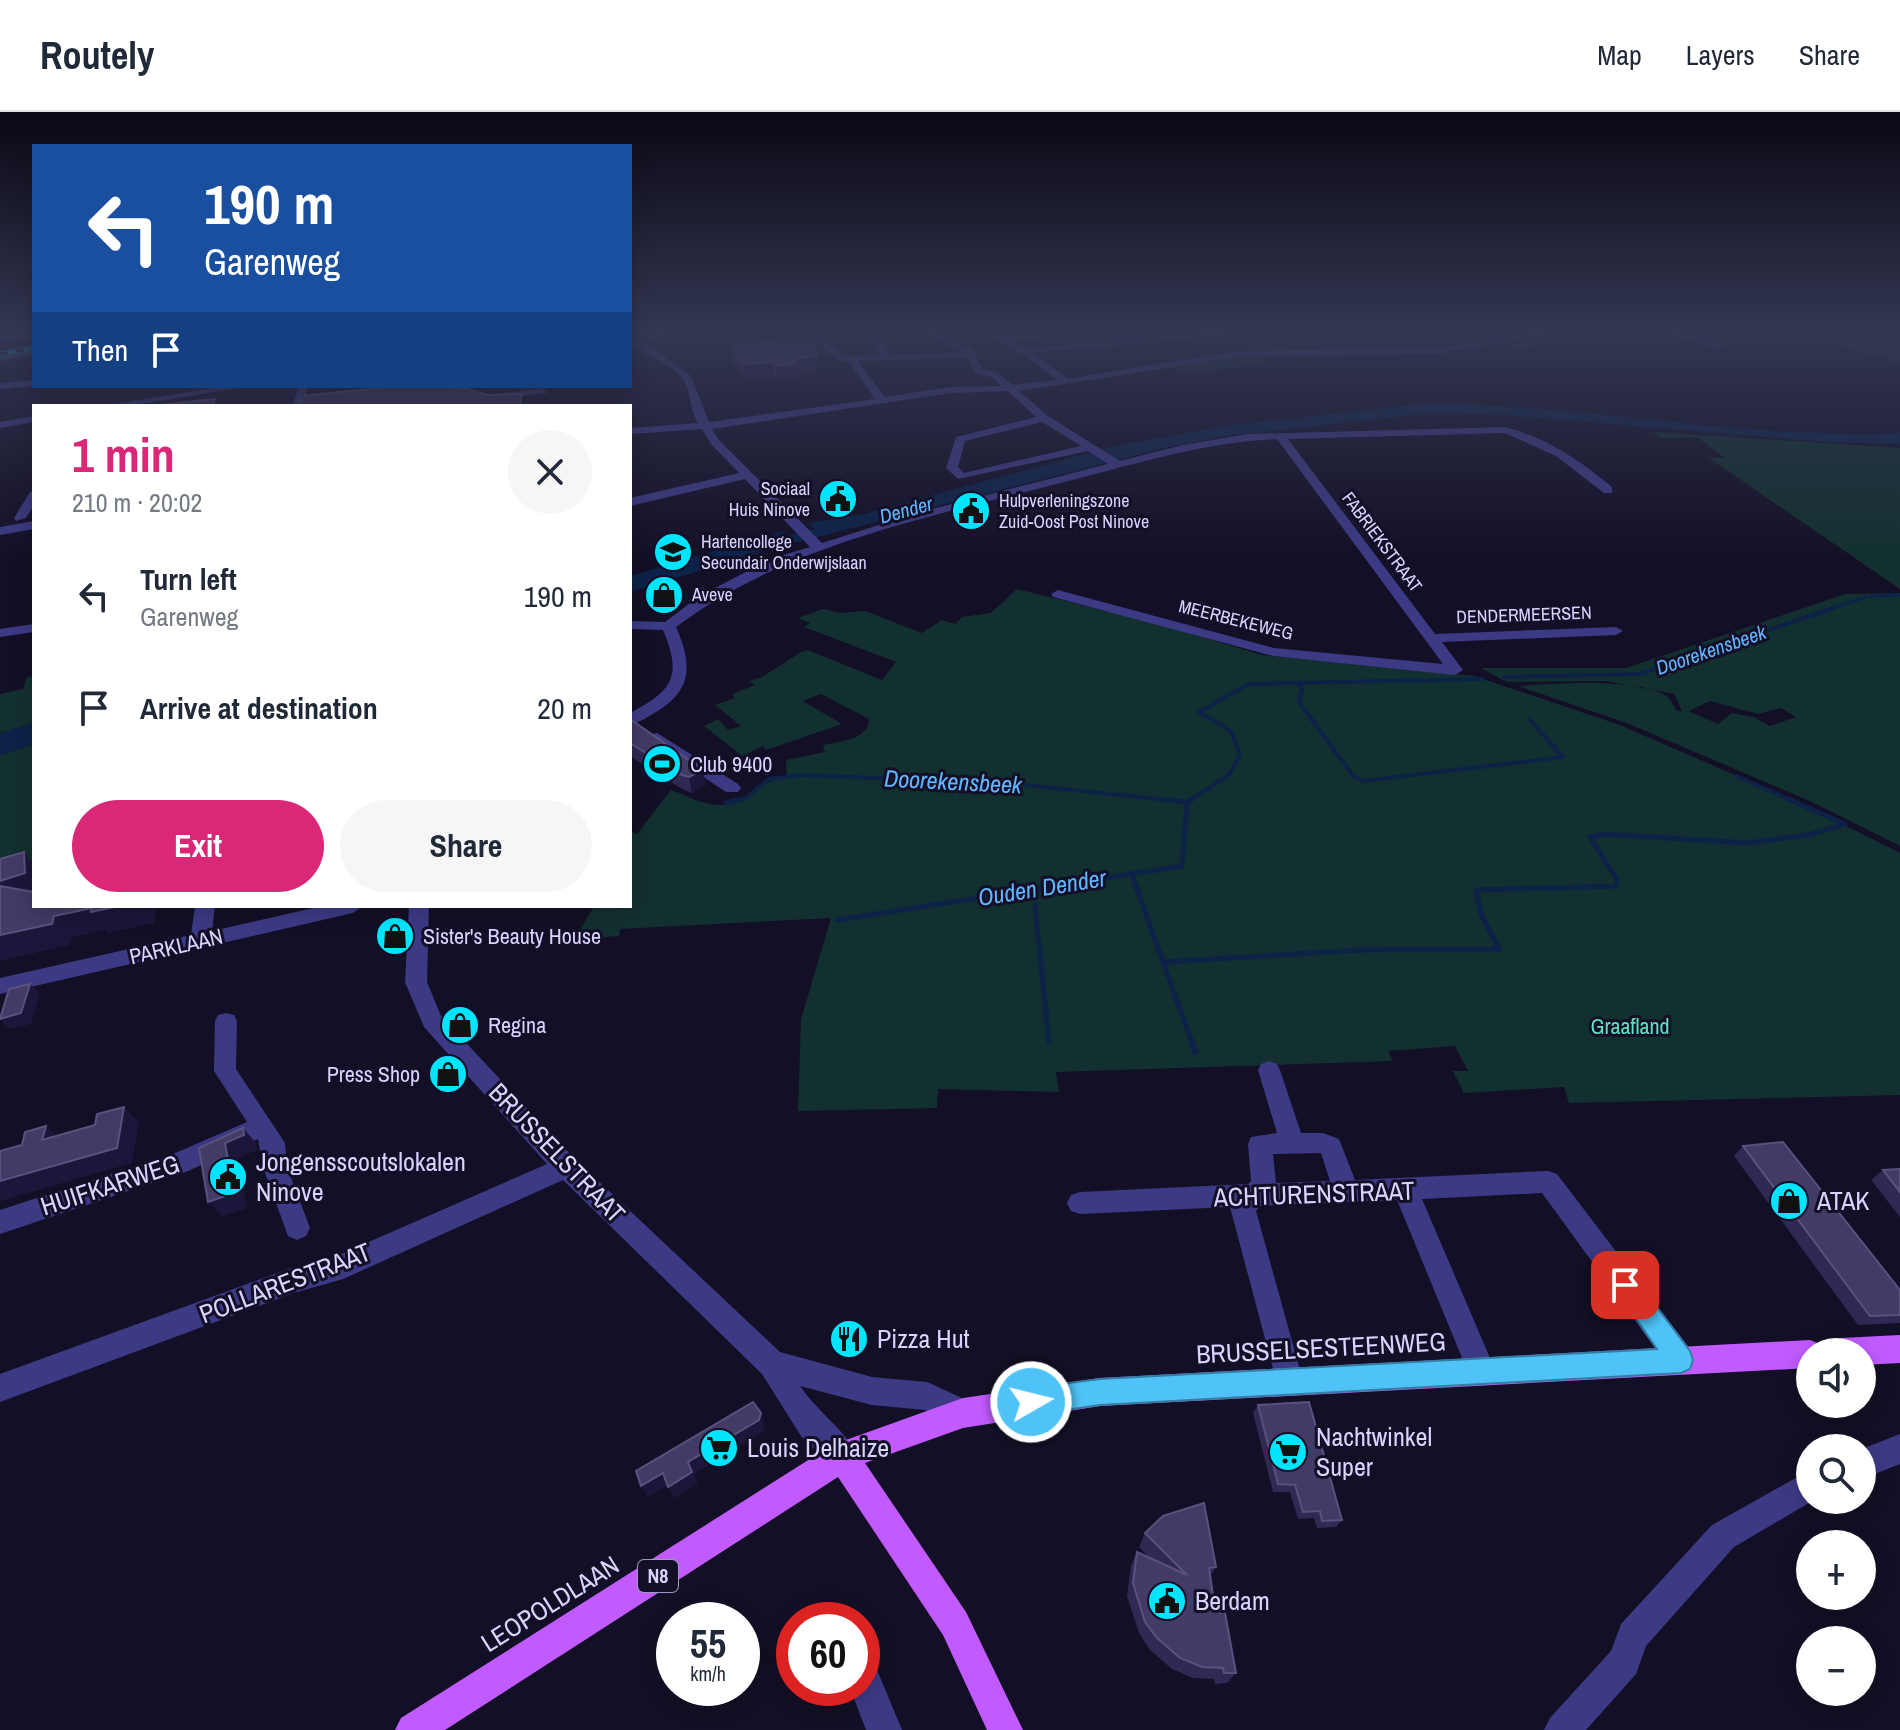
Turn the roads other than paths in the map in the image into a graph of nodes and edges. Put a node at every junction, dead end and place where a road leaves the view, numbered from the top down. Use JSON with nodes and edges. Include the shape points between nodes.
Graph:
{"nodes":[{"id":1,"x":696,"y":408,"type":"edge"},
{"id":2,"x":847,"y":408,"type":"edge"},
{"id":3,"x":1033,"y":408,"type":"edge"},
{"id":4,"x":1044,"y":418,"type":"junction"},
{"id":5,"x":32,"y":419,"type":"edge"},
{"id":6,"x":0,"y":425,"type":"edge"},
{"id":7,"x":704,"y":426,"type":"junction"},
{"id":8,"x":632,"y":431,"type":"edge"},
{"id":9,"x":1280,"y":436,"type":"junction"},
{"id":10,"x":1087,"y":448,"type":"junction"},
{"id":11,"x":1116,"y":464,"type":"junction"},
{"id":12,"x":746,"y":475,"type":"junction"},
{"id":13,"x":1608,"y":490,"type":"dead end"},
{"id":14,"x":632,"y":502,"type":"edge"},
{"id":15,"x":30,"y":521,"type":"edge"},
{"id":16,"x":3,"y":529,"type":"edge"},
{"id":17,"x":813,"y":544,"type":"junction"},
{"id":18,"x":1058,"y":594,"type":"dead end"},
{"id":19,"x":632,"y":625,"type":"edge"},
{"id":20,"x":668,"y":626,"type":"junction"},
{"id":21,"x":32,"y":628,"type":"edge"},
{"id":22,"x":1616,"y":631,"type":"dead end"},
{"id":23,"x":0,"y":633,"type":"edge"},
{"id":24,"x":1433,"y":638,"type":"junction"},
{"id":25,"x":1455,"y":670,"type":"joint"},
{"id":26,"x":632,"y":719,"type":"edge"},
{"id":27,"x":632,"y":721,"type":"edge"},
{"id":28,"x":732,"y":788,"type":"dead end"},
{"id":29,"x":205,"y":908,"type":"edge"},
{"id":30,"x":344,"y":908,"type":"edge"},
{"id":31,"x":419,"y":908,"type":"edge"},
{"id":32,"x":201,"y":940,"type":"junction"},
{"id":33,"x":2,"y":991,"type":"edge"},
{"id":34,"x":226,"y":1021,"type":"dead end"},
{"id":35,"x":1269,"y":1070,"type":"dead end"},
{"id":36,"x":263,"y":1126,"type":"junction"},
{"id":37,"x":1292,"y":1143,"type":"junction"},
{"id":38,"x":566,"y":1167,"type":"junction"},
{"id":39,"x":1406,"y":1190,"type":"junction"},
{"id":40,"x":1347,"y":1192,"type":"junction"},
{"id":41,"x":1253,"y":1196,"type":"junction"},
{"id":42,"x":1080,"y":1203,"type":"dead end"},
{"id":43,"x":0,"y":1222,"type":"edge"},
{"id":44,"x":297,"y":1228,"type":"dead end"},
{"id":45,"x":1900,"y":1349,"type":"edge"},
{"id":46,"x":1876,"y":1350,"type":"edge"},
{"id":47,"x":1796,"y":1355,"type":"edge"},
{"id":48,"x":1681,"y":1360,"type":"junction"},
{"id":49,"x":772,"y":1364,"type":"junction"},
{"id":50,"x":1482,"y":1372,"type":"junction"},
{"id":51,"x":1289,"y":1381,"type":"junction"},
{"id":52,"x":0,"y":1388,"type":"edge"},
{"id":53,"x":963,"y":1413,"type":"junction"},
{"id":54,"x":1900,"y":1449,"type":"edge"},
{"id":55,"x":843,"y":1456,"type":"junction"},
{"id":56,"x":1876,"y":1458,"type":"edge"},
{"id":57,"x":1796,"y":1493,"type":"edge"},
{"id":58,"x":874,"y":1706,"type":"edge"},
{"id":59,"x":413,"y":1730,"type":"edge"},
{"id":60,"x":884,"y":1730,"type":"edge"},
{"id":61,"x":1005,"y":1730,"type":"edge"},
{"id":62,"x":1562,"y":1730,"type":"edge"}],
"edges":[{"from":1,"to":7,"type":"street"},
{"from":2,"to":7,"type":"street"},
{"from":3,"to":4,"type":"street"},
{"from":4,"to":10,"type":"street"},
{"from":4,"to":10,"type":"street","via":[[960,439],[952,468],[962,477]]},
{"from":5,"to":6,"type":"street"},
{"from":7,"to":8,"type":"street"},
{"from":7,"to":12,"type":"street"},
{"from":9,"to":11,"type":"street","via":[[1215,442]]},
{"from":9,"to":13,"type":"street","via":[[1505,430],[1555,451]]},
{"from":9,"to":24,"type":"street","name":"FABRIEKSTRAAT"},
{"from":10,"to":11,"type":"street"},
{"from":11,"to":17,"type":"street"},
{"from":12,"to":14,"type":"street"},
{"from":12,"to":17,"type":"street"},
{"from":15,"to":16,"type":"street"},
{"from":17,"to":20,"type":"street","via":[[725,587]]},
{"from":18,"to":25,"type":"street","name":"MEERBEKEWEG","via":[[1273,652]]},
{"from":19,"to":20,"type":"street"},
{"from":20,"to":26,"type":"street","via":[[679,660],[678,688]]},
{"from":21,"to":23,"type":"street"},
{"from":22,"to":24,"type":"street","name":"DENDERMEERSEN"},
{"from":24,"to":25,"type":"street","name":"FABRIEKSTRAAT"},
{"from":27,"to":28,"type":"street"},
{"from":29,"to":32,"type":"street"},
{"from":30,"to":32,"type":"street","name":"PARKLAAN"},
{"from":31,"to":38,"type":"street","name":"BRUSSELSTRAAT","via":[[416,982],[432,1021]]},
{"from":32,"to":33,"type":"street","name":"PARKLAAN"},
{"from":34,"to":36,"type":"street","via":[[225,1071]]},
{"from":35,"to":37,"type":"street"},
{"from":36,"to":43,"type":"street","name":"HUIFKARWEG","via":[[179,1163]]},
{"from":36,"to":44,"type":"street","via":[[273,1143],[275,1167]]},
{"from":37,"to":40,"type":"street","via":[[1330,1146]]},
{"from":37,"to":41,"type":"street","via":[[1260,1144],[1264,1185]]},
{"from":38,"to":49,"type":"street","name":"BRUSSELSTRAAT"},
{"from":38,"to":52,"type":"street","name":"POLLARESTRAAT","via":[[334,1270]]},
{"from":39,"to":40,"type":"street","name":"ACHTURENSTRAAT"},
{"from":39,"to":48,"type":"street","name":"ACHTURENSTRAAT","via":[[1548,1182]]},
{"from":39,"to":50,"type":"street"},
{"from":40,"to":41,"type":"street","name":"ACHTURENSTRAAT"},
{"from":41,"to":42,"type":"street","name":"ACHTURENSTRAAT"},
{"from":41,"to":51,"type":"street","via":[[1242,1208],[1244,1222]]},
{"from":45,"to":46,"type":"main road"},
{"from":47,"to":48,"type":"main road","name":"BRUSSELSESTEENWEG","number":"N8"},
{"from":48,"to":50,"type":"main road","name":"BRUSSELSESTEENWEG","number":"N8"},
{"from":49,"to":53,"type":"street","name":"BRUSSELSTRAAT","via":[[872,1391],[927,1396]]},
{"from":49,"to":55,"type":"street","name":"BRUSSELSTRAAT","via":[[815,1433]]},
{"from":50,"to":51,"type":"main road","name":"BRUSSELSESTEENWEG","number":"N8"},
{"from":51,"to":53,"type":"main road","name":"BRUSSELSESTEENWEG","number":"N8","via":[[1100,1392]]},
{"from":53,"to":55,"type":"main road","name":"BRUSSELSESTEENWEG","number":"N8"},
{"from":54,"to":56,"type":"street"},
{"from":55,"to":59,"type":"main road","name":"LEOPOLDLAAN","number":"N8"},
{"from":55,"to":61,"type":"main road","via":[[944,1606]]},
{"from":57,"to":62,"type":"street","via":[[1723,1536],[1633,1636],[1624,1662]]},
{"from":58,"to":60,"type":"street"}]}
